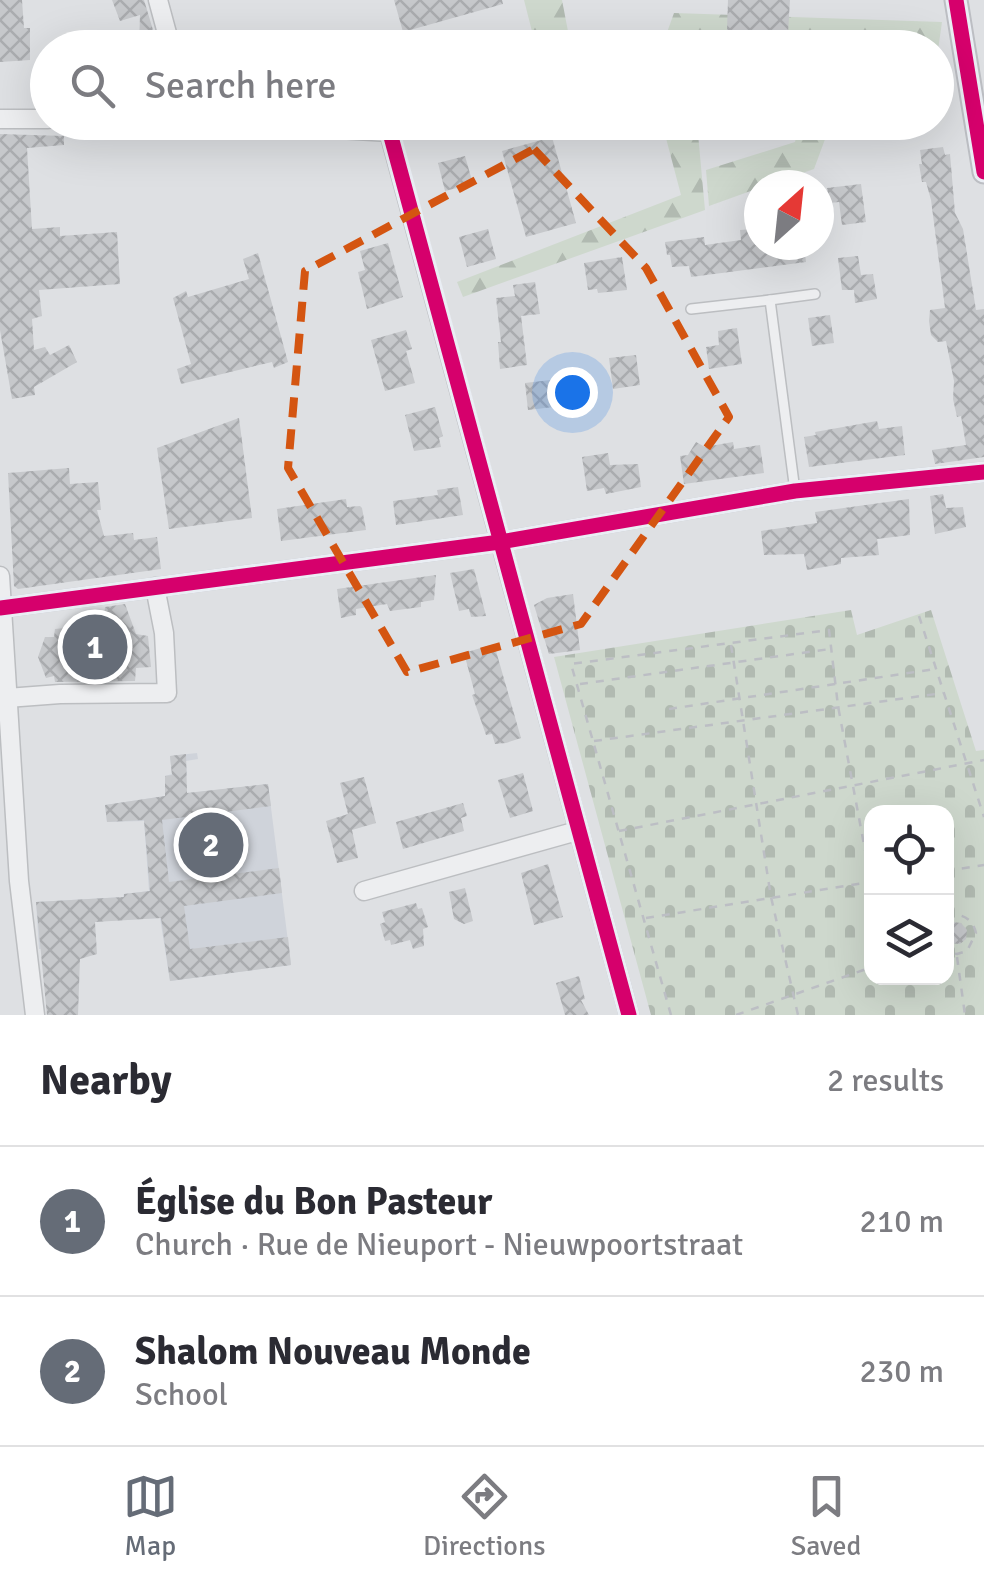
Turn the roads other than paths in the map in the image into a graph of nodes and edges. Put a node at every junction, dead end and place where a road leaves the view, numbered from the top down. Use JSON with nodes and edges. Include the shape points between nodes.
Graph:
{"nodes":[{"id":1,"x":158,"y":0,"type":"edge"},
{"id":2,"x":956,"y":0,"type":"edge"},
{"id":3,"x":166,"y":30,"type":"edge"},
{"id":4,"x":0,"y":118,"type":"edge"},
{"id":5,"x":30,"y":119,"type":"edge"},
{"id":6,"x":392,"y":140,"type":"edge"},
{"id":7,"x":984,"y":172,"type":"edge"},
{"id":8,"x":815,"y":294,"type":"dead end"},
{"id":9,"x":770,"y":300,"type":"junction"},
{"id":10,"x":691,"y":309,"type":"dead end"},
{"id":11,"x":984,"y":472,"type":"edge"},
{"id":12,"x":795,"y":490,"type":"junction"},
{"id":13,"x":500,"y":542,"type":"junction"},
{"id":14,"x":0,"y":576,"type":"edge"},
{"id":15,"x":155,"y":587,"type":"junction"},
{"id":16,"x":1,"y":608,"type":"edge"},
{"id":17,"x":6,"y":698,"type":"junction"},
{"id":18,"x":577,"y":831,"type":"junction"},
{"id":19,"x":9,"y":883,"type":"edge"},
{"id":20,"x":364,"y":892,"type":"dead end"},
{"id":21,"x":35,"y":1015,"type":"edge"},
{"id":22,"x":629,"y":1015,"type":"edge"}],
"edges":[{"from":1,"to":3,"type":"street"},
{"from":2,"to":7,"type":"street"},
{"from":4,"to":5,"type":"street"},
{"from":6,"to":13,"type":"street"},
{"from":8,"to":9,"type":"lane"},
{"from":9,"to":10,"type":"lane"},
{"from":9,"to":12,"type":"lane"},
{"from":11,"to":12,"type":"street"},
{"from":12,"to":13,"type":"street"},
{"from":13,"to":15,"type":"street"},
{"from":13,"to":18,"type":"street"},
{"from":14,"to":16,"type":"street"},
{"from":15,"to":16,"type":"street"},
{"from":15,"to":17,"type":"street","via":[[167,694]]},
{"from":16,"to":17,"type":"street"},
{"from":17,"to":19,"type":"street"},
{"from":18,"to":20,"type":"street"},
{"from":18,"to":22,"type":"street"},
{"from":19,"to":21,"type":"street"}]}
